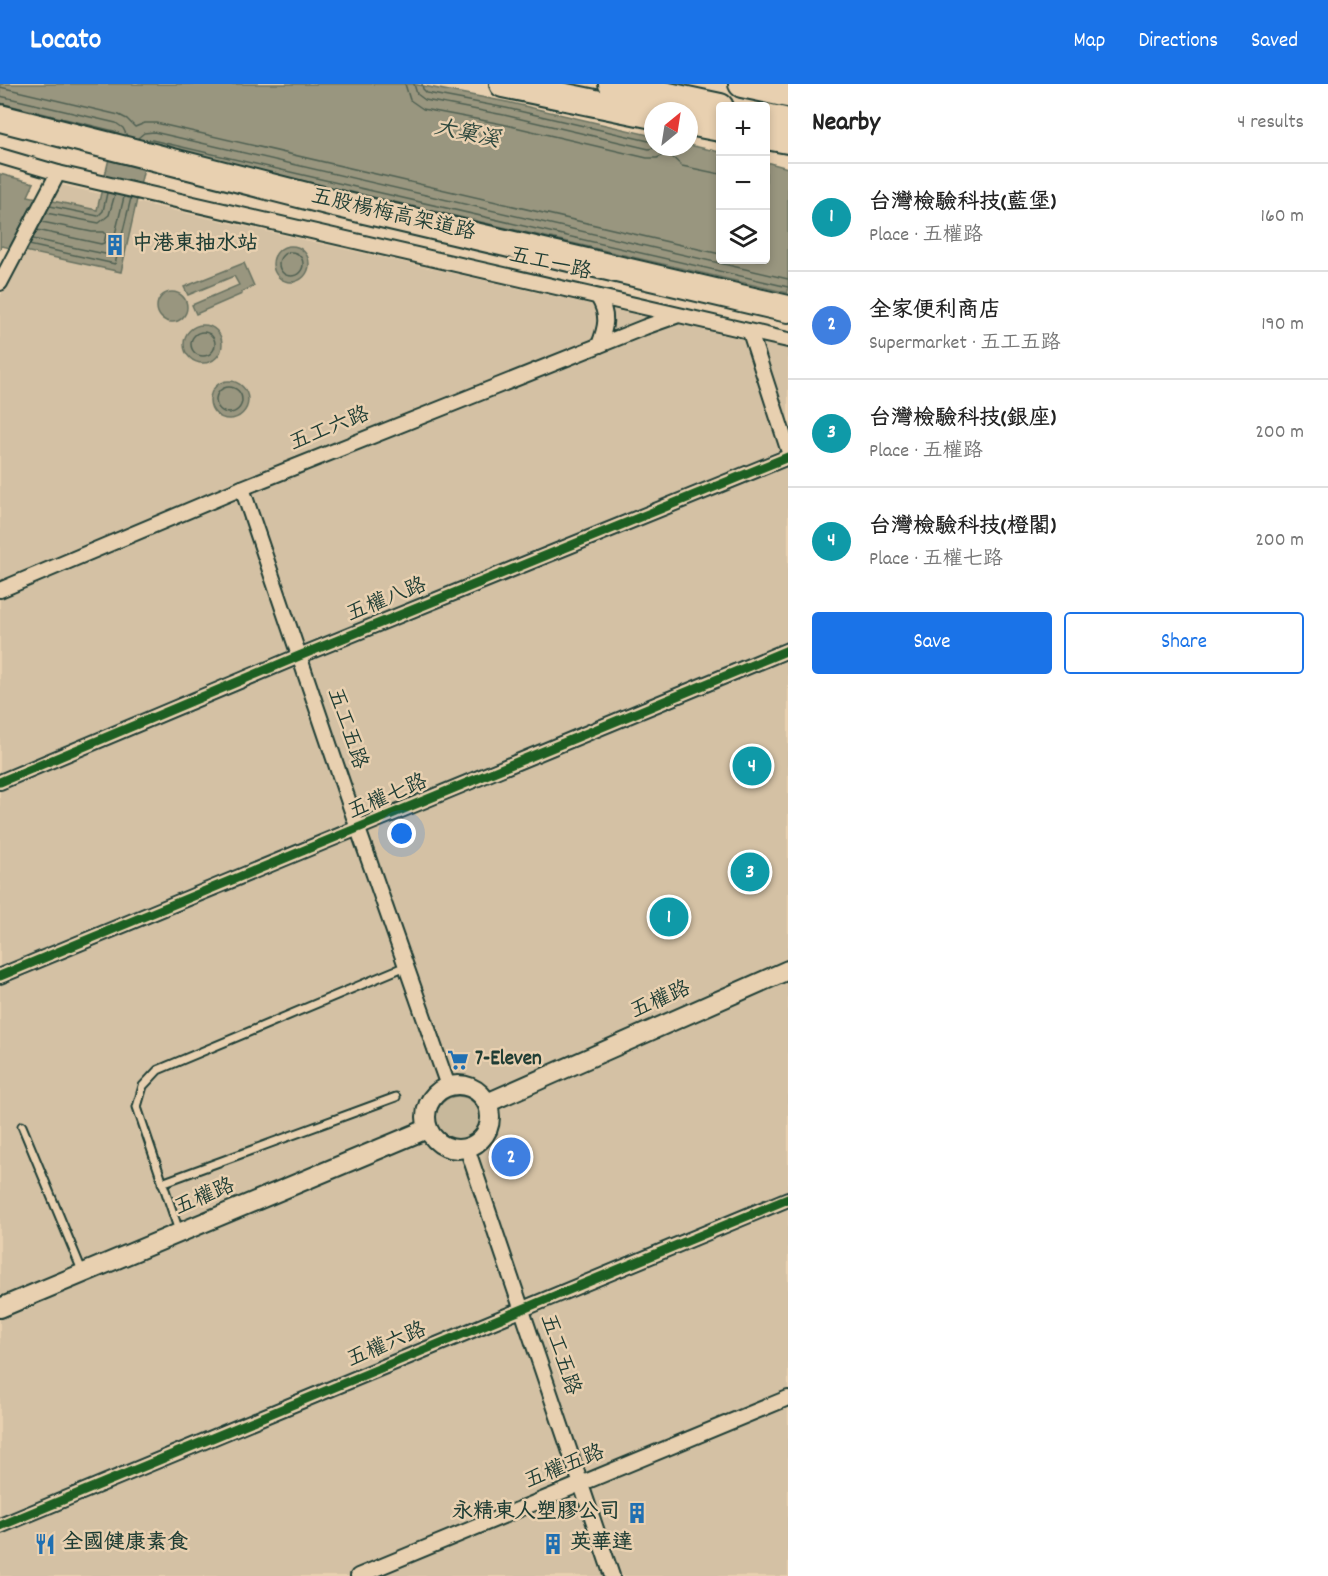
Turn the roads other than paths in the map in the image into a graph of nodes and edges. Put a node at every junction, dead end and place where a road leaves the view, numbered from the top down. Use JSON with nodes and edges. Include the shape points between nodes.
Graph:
{"nodes":[{"id":1,"x":503,"y":84,"type":"edge"},
{"id":2,"x":612,"y":84,"type":"edge"},
{"id":3,"x":741,"y":84,"type":"edge"},
{"id":4,"x":788,"y":94,"type":"edge"},
{"id":5,"x":716,"y":106,"type":"edge"},
{"id":6,"x":644,"y":113,"type":"edge"},
{"id":7,"x":0,"y":118,"type":"edge"},
{"id":8,"x":770,"y":118,"type":"edge"},
{"id":9,"x":788,"y":122,"type":"edge"},
{"id":10,"x":698,"y":124,"type":"edge"},
{"id":11,"x":716,"y":127,"type":"edge"},
{"id":12,"x":770,"y":137,"type":"edge"},
{"id":13,"x":788,"y":140,"type":"edge"},
{"id":14,"x":0,"y":156,"type":"edge"},
{"id":15,"x":58,"y":173,"type":"junction"},
{"id":16,"x":0,"y":283,"type":"edge"},
{"id":17,"x":598,"y":297,"type":"junction"},
{"id":18,"x":788,"y":309,"type":"edge"},
{"id":19,"x":678,"y":316,"type":"junction"},
{"id":20,"x":750,"y":332,"type":"junction"},
{"id":21,"x":788,"y":340,"type":"edge"},
{"id":22,"x":598,"y":345,"type":"junction"},
{"id":23,"x":788,"y":449,"type":"edge"},
{"id":24,"x":788,"y":457,"type":"edge"},
{"id":25,"x":242,"y":488,"type":"junction"},
{"id":26,"x":0,"y":590,"type":"edge"},
{"id":27,"x":788,"y":650,"type":"edge"},
{"id":28,"x":299,"y":656,"type":"junction"},
{"id":29,"x":0,"y":782,"type":"edge"},
{"id":30,"x":358,"y":830,"type":"junction"},
{"id":31,"x":406,"y":966,"type":"junction"},
{"id":32,"x":788,"y":970,"type":"edge"},
{"id":33,"x":0,"y":976,"type":"edge"},
{"id":34,"x":448,"y":1086,"type":"junction"},
{"id":35,"x":396,"y":1096,"type":"dead end"},
{"id":36,"x":487,"y":1103,"type":"junction"},
{"id":37,"x":22,"y":1126,"type":"dead end"},
{"id":38,"x":428,"y":1129,"type":"junction"},
{"id":39,"x":467,"y":1148,"type":"junction"},
{"id":40,"x":162,"y":1183,"type":"junction"},
{"id":41,"x":788,"y":1199,"type":"edge"},
{"id":42,"x":180,"y":1233,"type":"junction"},
{"id":43,"x":83,"y":1273,"type":"junction"},
{"id":44,"x":0,"y":1308,"type":"edge"},
{"id":45,"x":521,"y":1310,"type":"junction"},
{"id":46,"x":788,"y":1398,"type":"edge"},
{"id":47,"x":581,"y":1484,"type":"junction"},
{"id":48,"x":0,"y":1526,"type":"edge"},
{"id":49,"x":358,"y":1576,"type":"edge"},
{"id":50,"x":612,"y":1576,"type":"edge"}],
"edges":[{"from":1,"to":6,"type":"highway"},
{"from":2,"to":5,"type":"highway"},
{"from":3,"to":4,"type":"highway"},
{"from":7,"to":18,"type":"highway","name":"五股楊梅高架道路","via":[[334,203]]},
{"from":8,"to":9,"type":"highway"},
{"from":10,"to":11,"type":"highway"},
{"from":12,"to":13,"type":"highway"},
{"from":14,"to":15,"type":"street","name":"五工一路"},
{"from":15,"to":16,"type":"street"},
{"from":15,"to":17,"type":"street","name":"五工一路"},
{"from":17,"to":19,"type":"street","name":"五工一路"},
{"from":17,"to":22,"type":"street","via":[[607,319]]},
{"from":19,"to":20,"type":"street","name":"五工一路"},
{"from":19,"to":22,"type":"street","name":"五工六路"},
{"from":20,"to":21,"type":"street","name":"五工一路"},
{"from":20,"to":23,"type":"street"},
{"from":22,"to":25,"type":"street","name":"五工六路"},
{"from":24,"to":28,"type":"street","name":"五權八路"},
{"from":25,"to":26,"type":"street","name":"五工六路"},
{"from":25,"to":28,"type":"street","name":"五工五路"},
{"from":27,"to":30,"type":"street","name":"五權七路"},
{"from":28,"to":29,"type":"street","name":"五權八路"},
{"from":28,"to":30,"type":"street","name":"五工五路"},
{"from":30,"to":31,"type":"street","name":"五工五路"},
{"from":30,"to":33,"type":"street","name":"五權七路"},
{"from":31,"to":34,"type":"street","name":"五工五路"},
{"from":31,"to":40,"type":"lane","via":[[158,1070],[143,1086],[137,1107]]},
{"from":32,"to":36,"type":"street","name":"五權路"},
{"from":34,"to":36,"type":"street","via":[[457,1084],[475,1090]]},
{"from":34,"to":38,"type":"street","via":[[428,1103]]},
{"from":35,"to":40,"type":"lane"},
{"from":36,"to":39,"type":"street","via":[[488,1130]]},
{"from":37,"to":43,"type":"lane"},
{"from":38,"to":39,"type":"street","via":[[432,1138],[448,1148]]},
{"from":38,"to":42,"type":"street","name":"五權路"},
{"from":39,"to":45,"type":"street","name":"五工五路"},
{"from":40,"to":42,"type":"lane"},
{"from":41,"to":45,"type":"street","name":"五權六路"},
{"from":42,"to":43,"type":"street","name":"五權路"},
{"from":43,"to":44,"type":"street","name":"五權路"},
{"from":45,"to":47,"type":"street","name":"五工五路"},
{"from":45,"to":48,"type":"street","name":"五權六路"},
{"from":46,"to":47,"type":"street","name":"五權五路"},
{"from":47,"to":49,"type":"street","name":"五權五路"},
{"from":47,"to":50,"type":"street","name":"五工五路"}]}
